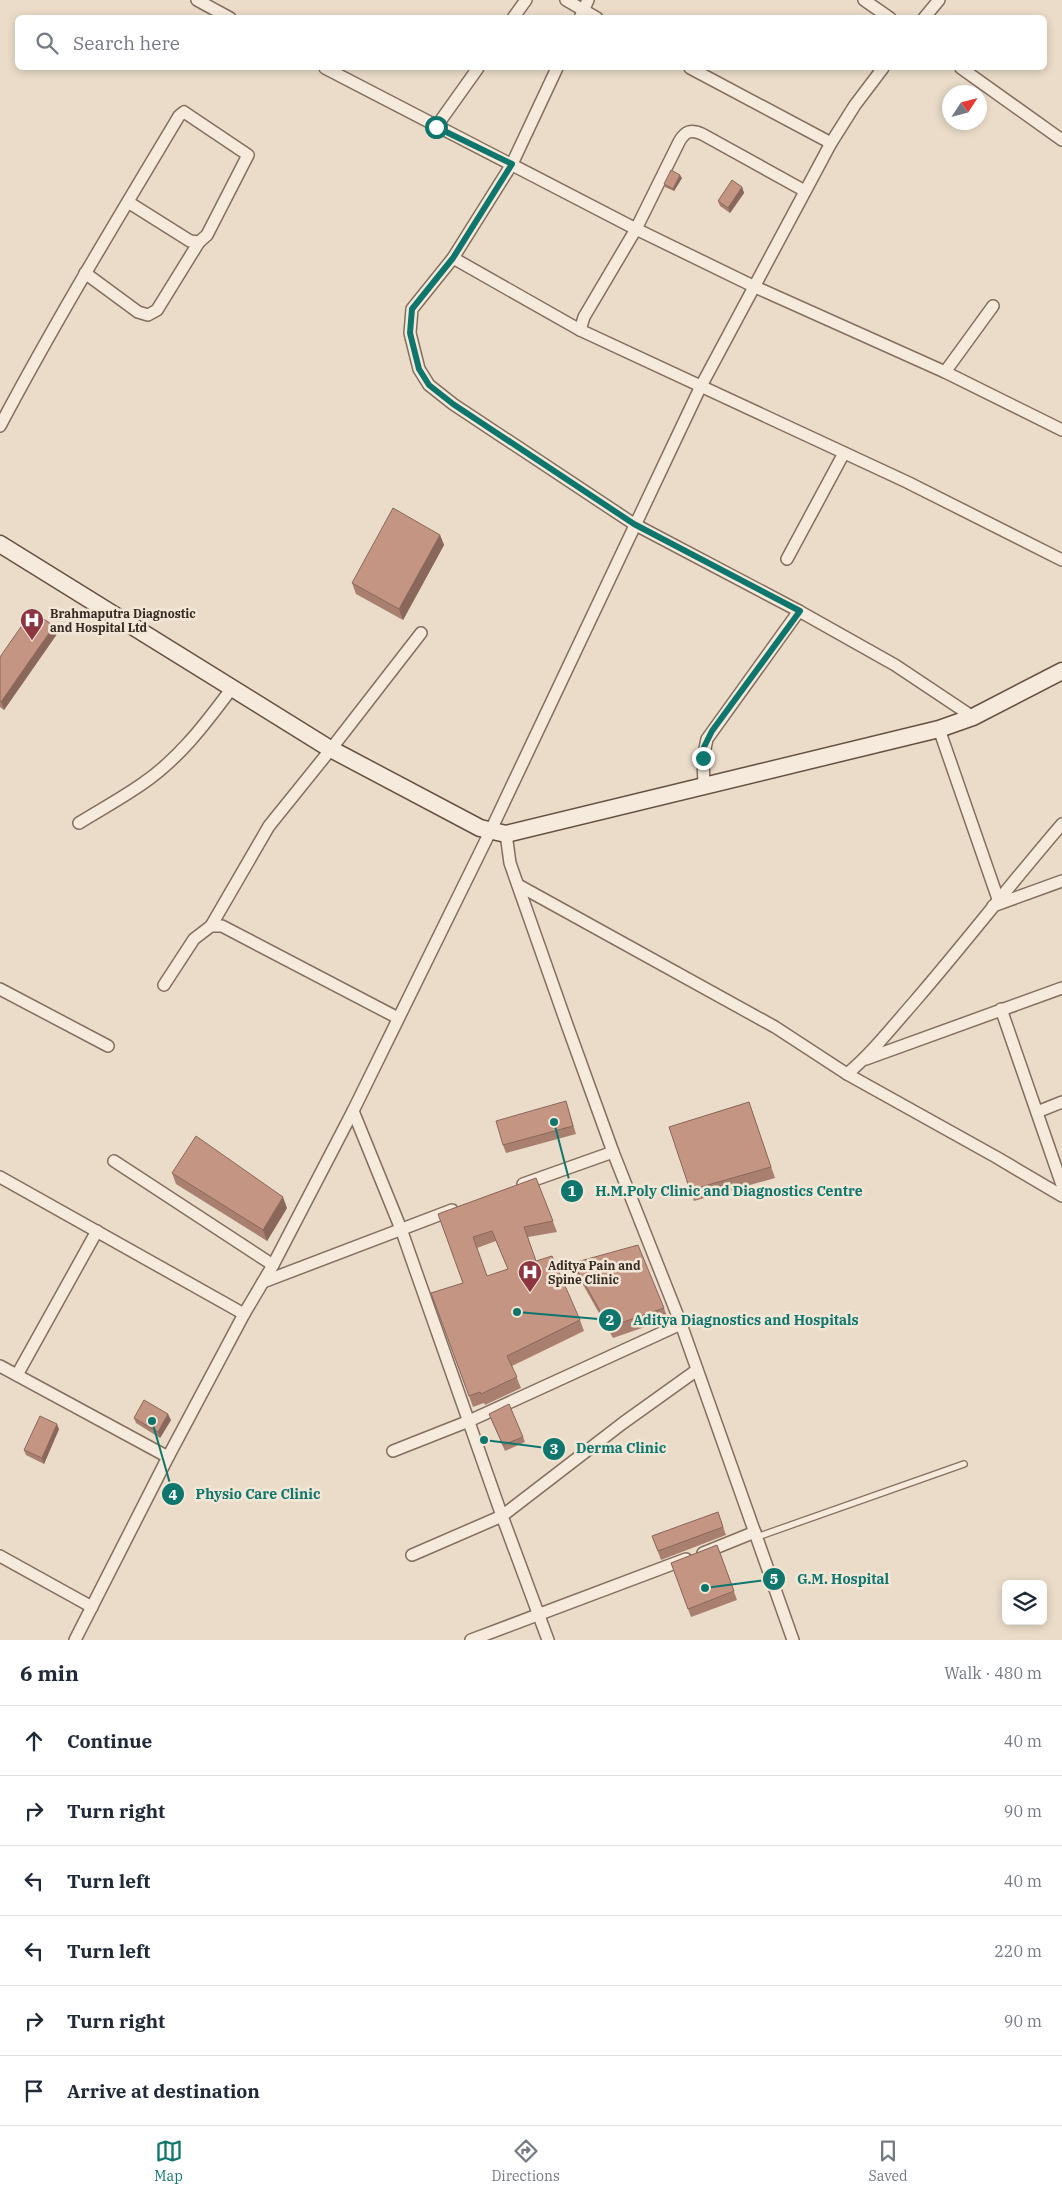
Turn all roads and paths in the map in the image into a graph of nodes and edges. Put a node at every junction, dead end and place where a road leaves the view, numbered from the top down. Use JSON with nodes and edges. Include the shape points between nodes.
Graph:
{"nodes":[{"id":1,"x":197,"y":0,"type":"edge"},
{"id":2,"x":526,"y":0,"type":"edge"},
{"id":3,"x":566,"y":0,"type":"edge"},
{"id":4,"x":864,"y":0,"type":"edge"},
{"id":5,"x":939,"y":0,"type":"edge"},
{"id":6,"x":584,"y":9,"type":"edge"},
{"id":7,"x":224,"y":15,"type":"edge"},
{"id":8,"x":516,"y":15,"type":"edge"},
{"id":9,"x":886,"y":15,"type":"edge"},
{"id":10,"x":926,"y":15,"type":"edge"},
{"id":11,"x":329,"y":70,"type":"edge"},
{"id":12,"x":477,"y":70,"type":"edge"},
{"id":13,"x":556,"y":70,"type":"edge"},
{"id":14,"x":694,"y":70,"type":"edge"},
{"id":15,"x":881,"y":70,"type":"edge"},
{"id":16,"x":963,"y":70,"type":"edge"},
{"id":17,"x":436,"y":127,"type":"junction"},
{"id":18,"x":1062,"y":140,"type":"edge"},
{"id":19,"x":831,"y":143,"type":"junction"},
{"id":20,"x":512,"y":164,"type":"junction"},
{"id":21,"x":805,"y":191,"type":"junction"},
{"id":22,"x":128,"y":202,"type":"junction"},
{"id":23,"x":636,"y":229,"type":"junction"},
{"id":24,"x":199,"y":242,"type":"junction"},
{"id":25,"x":453,"y":258,"type":"junction"},
{"id":26,"x":85,"y":274,"type":"junction"},
{"id":27,"x":753,"y":286,"type":"junction"},
{"id":28,"x":993,"y":306,"type":"dead end"},
{"id":29,"x":580,"y":330,"type":"junction"},
{"id":30,"x":945,"y":372,"type":"junction"},
{"id":31,"x":700,"y":388,"type":"junction"},
{"id":32,"x":0,"y":426,"type":"edge"},
{"id":33,"x":1062,"y":430,"type":"edge"},
{"id":34,"x":844,"y":453,"type":"junction"},
{"id":35,"x":634,"y":524,"type":"junction"},
{"id":36,"x":0,"y":544,"type":"edge"},
{"id":37,"x":787,"y":559,"type":"dead end"},
{"id":38,"x":1062,"y":560,"type":"edge"},
{"id":39,"x":800,"y":611,"type":"junction"},
{"id":40,"x":421,"y":633,"type":"dead end"},
{"id":41,"x":1062,"y":671,"type":"edge"},
{"id":42,"x":232,"y":688,"type":"junction"},
{"id":43,"x":973,"y":717,"type":"junction"},
{"id":44,"x":940,"y":730,"type":"junction"},
{"id":45,"x":331,"y":750,"type":"junction"},
{"id":46,"x":704,"y":786,"type":"junction"},
{"id":47,"x":79,"y":823,"type":"dead end"},
{"id":48,"x":1062,"y":824,"type":"edge"},
{"id":49,"x":498,"y":833,"type":"junction"},
{"id":50,"x":1062,"y":881,"type":"edge"},
{"id":51,"x":518,"y":886,"type":"junction"},
{"id":52,"x":995,"y":903,"type":"junction"},
{"id":53,"x":210,"y":926,"type":"junction"},
{"id":54,"x":164,"y":985,"type":"dead end"},
{"id":55,"x":1062,"y":988,"type":"edge"},
{"id":56,"x":0,"y":989,"type":"edge"},
{"id":57,"x":1001,"y":1009,"type":"junction"},
{"id":58,"x":398,"y":1018,"type":"junction"},
{"id":59,"x":108,"y":1046,"type":"dead end"},
{"id":60,"x":864,"y":1059,"type":"junction"},
{"id":61,"x":847,"y":1074,"type":"junction"},
{"id":62,"x":1062,"y":1102,"type":"edge"},
{"id":63,"x":353,"y":1111,"type":"junction"},
{"id":64,"x":1036,"y":1112,"type":"junction"},
{"id":65,"x":613,"y":1152,"type":"junction"},
{"id":66,"x":114,"y":1161,"type":"dead end"},
{"id":67,"x":0,"y":1177,"type":"edge"},
{"id":68,"x":1062,"y":1185,"type":"edge"},
{"id":69,"x":512,"y":1189,"type":"edge"},
{"id":70,"x":1062,"y":1196,"type":"edge"},
{"id":71,"x":466,"y":1205,"type":"edge"},
{"id":72,"x":401,"y":1229,"type":"junction"},
{"id":73,"x":97,"y":1232,"type":"junction"},
{"id":74,"x":273,"y":1266,"type":"junction"},
{"id":75,"x":263,"y":1282,"type":"junction"},
{"id":76,"x":244,"y":1314,"type":"junction"},
{"id":77,"x":681,"y":1324,"type":"junction"},
{"id":78,"x":0,"y":1366,"type":"edge"},
{"id":79,"x":697,"y":1370,"type":"junction"},
{"id":80,"x":17,"y":1375,"type":"junction"},
{"id":81,"x":469,"y":1421,"type":"junction"},
{"id":82,"x":393,"y":1451,"type":"dead end"},
{"id":83,"x":168,"y":1457,"type":"junction"},
{"id":84,"x":964,"y":1464,"type":"dead end"},
{"id":85,"x":502,"y":1516,"type":"junction"},
{"id":86,"x":756,"y":1535,"type":"junction"},
{"id":87,"x":412,"y":1555,"type":"dead end"},
{"id":88,"x":0,"y":1556,"type":"edge"},
{"id":89,"x":92,"y":1607,"type":"junction"},
{"id":90,"x":539,"y":1616,"type":"junction"},
{"id":91,"x":75,"y":1640,"type":"edge"},
{"id":92,"x":471,"y":1640,"type":"edge"},
{"id":93,"x":548,"y":1640,"type":"edge"},
{"id":94,"x":793,"y":1640,"type":"edge"}],
"edges":[{"from":1,"to":7,"type":"street"},
{"from":2,"to":8,"type":"street"},
{"from":3,"to":6,"type":"street"},
{"from":4,"to":9,"type":"street"},
{"from":5,"to":10,"type":"street"},
{"from":11,"to":17,"type":"street"},
{"from":12,"to":17,"type":"street"},
{"from":13,"to":20,"type":"street"},
{"from":14,"to":19,"type":"street"},
{"from":15,"to":19,"type":"street"},
{"from":16,"to":18,"type":"street"},
{"from":17,"to":20,"type":"street"},
{"from":19,"to":21,"type":"street"},
{"from":20,"to":23,"type":"street"},
{"from":20,"to":25,"type":"street"},
{"from":21,"to":23,"type":"street","via":[[702,134],[688,131],[679,142]]},
{"from":21,"to":27,"type":"street"},
{"from":22,"to":24,"type":"street","via":[[190,241]]},
{"from":22,"to":24,"type":"street","via":[[184,112],[248,156],[207,236]]},
{"from":22,"to":26,"type":"street"},
{"from":23,"to":27,"type":"street"},
{"from":23,"to":29,"type":"street","via":[[584,316]]},
{"from":24,"to":26,"type":"street","via":[[157,310],[148,315],[138,312]]},
{"from":25,"to":29,"type":"street"},
{"from":25,"to":35,"type":"street","via":[[412,309],[409,322],[413,353],[424,379],[453,404]]},
{"from":26,"to":32,"type":"street","via":[[49,333]]},
{"from":27,"to":30,"type":"street"},
{"from":27,"to":31,"type":"street"},
{"from":28,"to":30,"type":"street"},
{"from":29,"to":31,"type":"street"},
{"from":30,"to":33,"type":"street"},
{"from":31,"to":34,"type":"street"},
{"from":31,"to":35,"type":"street"},
{"from":34,"to":37,"type":"street"},
{"from":34,"to":38,"type":"street"},
{"from":35,"to":39,"type":"street"},
{"from":35,"to":49,"type":"street"},
{"from":36,"to":42,"type":"main road"},
{"from":39,"to":43,"type":"street","via":[[895,665]]},
{"from":39,"to":46,"type":"street","via":[[706,739]]},
{"from":40,"to":45,"type":"street"},
{"from":41,"to":43,"type":"main road"},
{"from":42,"to":45,"type":"main road"},
{"from":42,"to":47,"type":"street","via":[[184,748],[159,771]]},
{"from":43,"to":44,"type":"main road"},
{"from":44,"to":46,"type":"main road"},
{"from":44,"to":52,"type":"street"},
{"from":45,"to":49,"type":"main road","via":[[480,828]]},
{"from":45,"to":53,"type":"street","via":[[269,826]]},
{"from":46,"to":49,"type":"main road"},
{"from":48,"to":52,"type":"street"},
{"from":49,"to":51,"type":"street"},
{"from":49,"to":58,"type":"street"},
{"from":50,"to":52,"type":"street"},
{"from":51,"to":61,"type":"street","via":[[775,1027]]},
{"from":51,"to":65,"type":"street"},
{"from":52,"to":60,"type":"street","via":[[950,961]]},
{"from":53,"to":54,"type":"street","via":[[194,939]]},
{"from":53,"to":58,"type":"street","via":[[233,930]]},
{"from":55,"to":57,"type":"street"},
{"from":56,"to":59,"type":"street"},
{"from":57,"to":60,"type":"street"},
{"from":57,"to":64,"type":"street"},
{"from":58,"to":63,"type":"street"},
{"from":60,"to":61,"type":"street"},
{"from":61,"to":70,"type":"street"},
{"from":62,"to":64,"type":"street"},
{"from":63,"to":72,"type":"street"},
{"from":63,"to":74,"type":"street"},
{"from":64,"to":68,"type":"street"},
{"from":65,"to":69,"type":"street"},
{"from":65,"to":77,"type":"street"},
{"from":66,"to":74,"type":"street"},
{"from":67,"to":73,"type":"street"},
{"from":71,"to":72,"type":"street"},
{"from":72,"to":75,"type":"street"},
{"from":72,"to":81,"type":"street"},
{"from":73,"to":76,"type":"street"},
{"from":73,"to":80,"type":"street"},
{"from":74,"to":75,"type":"street"},
{"from":75,"to":76,"type":"street"},
{"from":76,"to":83,"type":"street"},
{"from":77,"to":79,"type":"street"},
{"from":77,"to":81,"type":"street"},
{"from":78,"to":80,"type":"street"},
{"from":79,"to":85,"type":"street"},
{"from":79,"to":86,"type":"street"},
{"from":80,"to":83,"type":"street"},
{"from":81,"to":82,"type":"street"},
{"from":81,"to":85,"type":"street"},
{"from":83,"to":89,"type":"street"},
{"from":84,"to":86,"type":"lane"},
{"from":85,"to":87,"type":"street"},
{"from":85,"to":90,"type":"street"},
{"from":86,"to":90,"type":"street"},
{"from":86,"to":94,"type":"street"},
{"from":88,"to":89,"type":"street"},
{"from":89,"to":91,"type":"street"},
{"from":90,"to":92,"type":"street"},
{"from":90,"to":93,"type":"street"}]}
